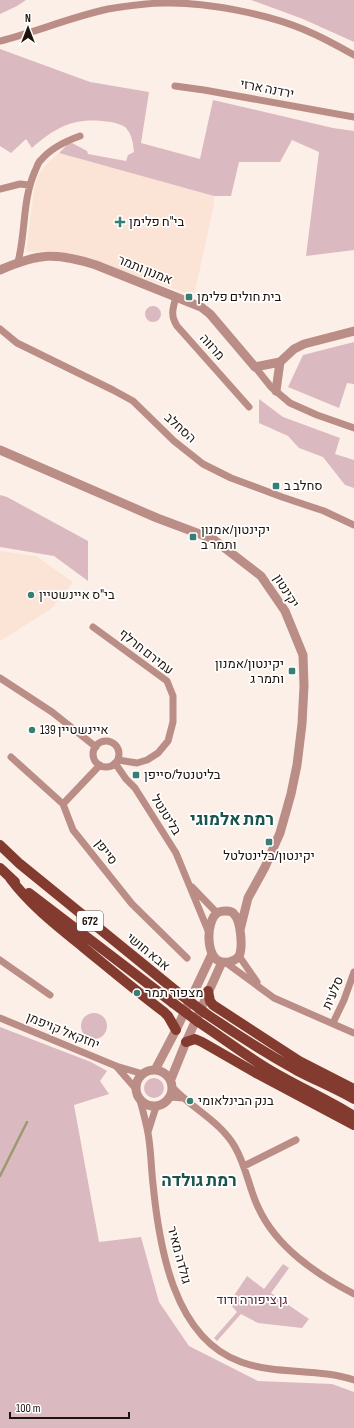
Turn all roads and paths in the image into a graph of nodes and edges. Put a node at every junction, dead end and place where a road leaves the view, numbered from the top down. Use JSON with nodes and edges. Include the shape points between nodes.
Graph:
{"nodes":[{"id":1,"x":0,"y":41,"type":"edge"},
{"id":2,"x":354,"y":55,"type":"edge"},
{"id":3,"x":175,"y":86,"type":"dead end"},
{"id":4,"x":354,"y":117,"type":"edge"},
{"id":5,"x":80,"y":136,"type":"dead end"},
{"id":6,"x":29,"y":185,"type":"junction"},
{"id":7,"x":0,"y":189,"type":"edge"},
{"id":8,"x":18,"y":262,"type":"junction"},
{"id":9,"x":0,"y":270,"type":"edge"},
{"id":10,"x":176,"y":297,"type":"junction"},
{"id":11,"x":0,"y":329,"type":"edge"},
{"id":12,"x":354,"y":331,"type":"edge"},
{"id":13,"x":280,"y":362,"type":"junction"},
{"id":14,"x":255,"y":367,"type":"junction"},
{"id":15,"x":276,"y":391,"type":"junction"},
{"id":16,"x":249,"y":407,"type":"dead end"},
{"id":17,"x":354,"y":428,"type":"edge"},
{"id":18,"x":0,"y":450,"type":"edge"},
{"id":19,"x":354,"y":525,"type":"edge"},
{"id":20,"x":93,"y":627,"type":"dead end"},
{"id":21,"x":0,"y":678,"type":"edge"},
{"id":22,"x":0,"y":684,"type":"edge"},
{"id":23,"x":14,"y":687,"type":"junction"},
{"id":24,"x":96,"y":747,"type":"junction"},
{"id":25,"x":11,"y":757,"type":"dead end"},
{"id":26,"x":117,"y":762,"type":"junction"},
{"id":27,"x":100,"y":765,"type":"junction"},
{"id":28,"x":63,"y":804,"type":"junction"},
{"id":29,"x":0,"y":845,"type":"edge"},
{"id":30,"x":0,"y":868,"type":"edge"},
{"id":31,"x":10,"y":878,"type":"junction"},
{"id":32,"x":189,"y":884,"type":"junction"},
{"id":33,"x":248,"y":898,"type":"junction"},
{"id":34,"x":231,"y":911,"type":"junction"},
{"id":35,"x":217,"y":913,"type":"junction"},
{"id":36,"x":240,"y":930,"type":"junction"},
{"id":37,"x":209,"y":933,"type":"junction"},
{"id":38,"x":212,"y":954,"type":"junction"},
{"id":39,"x":239,"y":956,"type":"junction"},
{"id":40,"x":187,"y":958,"type":"dead end"},
{"id":41,"x":0,"y":960,"type":"edge"},
{"id":42,"x":223,"y":962,"type":"junction"},
{"id":43,"x":354,"y":972,"type":"edge"},
{"id":44,"x":260,"y":988,"type":"junction"},
{"id":45,"x":208,"y":992,"type":"junction"},
{"id":46,"x":50,"y":995,"type":"dead end"},
{"id":47,"x":0,"y":1018,"type":"edge"},
{"id":48,"x":333,"y":1023,"type":"junction"},
{"id":49,"x":176,"y":1030,"type":"junction"},
{"id":50,"x":354,"y":1033,"type":"edge"},
{"id":51,"x":186,"y":1042,"type":"junction"},
{"id":52,"x":116,"y":1066,"type":"junction"},
{"id":53,"x":155,"y":1070,"type":"junction"},
{"id":54,"x":143,"y":1074,"type":"junction"},
{"id":55,"x":170,"y":1079,"type":"junction"},
{"id":56,"x":136,"y":1089,"type":"junction"},
{"id":57,"x":354,"y":1089,"type":"edge"},
{"id":58,"x":172,"y":1093,"type":"junction"},
{"id":59,"x":354,"y":1099,"type":"edge"},
{"id":60,"x":140,"y":1100,"type":"junction"},
{"id":61,"x":156,"y":1107,"type":"junction"},
{"id":62,"x":354,"y":1116,"type":"edge"},
{"id":63,"x":354,"y":1125,"type":"edge"},
{"id":64,"x":148,"y":1133,"type":"junction"},
{"id":65,"x":296,"y":1140,"type":"dead end"},
{"id":66,"x":244,"y":1166,"type":"junction"},
{"id":67,"x":354,"y":1294,"type":"edge"},
{"id":68,"x":354,"y":1380,"type":"edge"}],
"edges":[{"from":1,"to":2,"type":"street","via":[[107,10],[167,2],[236,10],[285,23],[331,42]]},
{"from":3,"to":4,"type":"street","name":"ירדנה ארזי"},
{"from":5,"to":6,"type":"street","via":[[61,144],[40,160]]},
{"from":6,"to":7,"type":"street","via":[[20,184]]},
{"from":6,"to":8,"type":"street"},
{"from":8,"to":9,"type":"street","name":"אמנון ותמר"},
{"from":8,"to":10,"type":"street","name":"אמנון ותמר","via":[[27,258],[51,255],[79,260]]},
{"from":10,"to":14,"type":"street","name":"אמנון ותמר","via":[[201,307],[210,314]]},
{"from":10,"to":16,"type":"street","name":"מרווה","via":[[172,319]]},
{"from":11,"to":19,"type":"street","name":"הסחלב","via":[[17,343],[133,401],[174,441],[203,464],[231,478],[324,511]]},
{"from":12,"to":13,"type":"street","via":[[304,344]]},
{"from":13,"to":14,"type":"street"},
{"from":13,"to":15,"type":"street"},
{"from":14,"to":15,"type":"street"},
{"from":15,"to":17,"type":"street","via":[[290,403]]},
{"from":18,"to":33,"type":"street","name":"יקינטון","via":[[157,518],[213,539],[261,576],[285,611],[303,655],[302,724],[291,794],[280,833]]},
{"from":20,"to":26,"type":"street","name":"עמירם חרלף","via":[[167,681],[173,696],[173,722],[168,741],[147,760]]},
{"from":21,"to":23,"type":"street"},
{"from":22,"to":23,"type":"street"},
{"from":23,"to":24,"type":"street","via":[[52,712]]},
{"from":24,"to":26,"type":"street","via":[[103,742],[115,744],[119,752]]},
{"from":24,"to":27,"type":"street","via":[[94,755]]},
{"from":25,"to":28,"type":"street","name":"סייפן"},
{"from":26,"to":27,"type":"street","via":[[108,767]]},
{"from":26,"to":32,"type":"street","name":"בליטנטל","via":[[176,852]]},
{"from":27,"to":28,"type":"street"},
{"from":28,"to":40,"type":"street","name":"סייפן","via":[[73,830],[132,904]]},
{"from":29,"to":59,"type":"main road","name":"אבא חושי","number":"672","bridge":true,"via":[[20,864],[205,1013],[246,1042]]},
{"from":30,"to":31,"type":"main road","name":"אבא חושי","number":"672"},
{"from":31,"to":49,"type":"main road","via":[[22,894],[48,919],[164,1012]]},
{"from":31,"to":62,"type":"main road","name":"אבא חושי","number":"672","bridge":true,"via":[[197,1021],[264,1067]]},
{"from":32,"to":35,"type":"street","name":"בליטנטל"},
{"from":32,"to":37,"type":"street","name":"בליטנטל"},
{"from":33,"to":34,"type":"street","name":"יקינטון"},
{"from":33,"to":36,"type":"street","name":"יקינטון"},
{"from":34,"to":35,"type":"street"},
{"from":34,"to":36,"type":"street","via":[[238,920]]},
{"from":35,"to":37,"type":"street","via":[[212,920]]},
{"from":36,"to":39,"type":"street"},
{"from":37,"to":38,"type":"street"},
{"from":38,"to":42,"type":"street","via":[[218,961]]},
{"from":38,"to":49,"type":"street"},
{"from":39,"to":42,"type":"street","via":[[235,960]]},
{"from":39,"to":44,"type":"street"},
{"from":41,"to":46,"type":"street"},
{"from":42,"to":44,"type":"street"},
{"from":42,"to":45,"type":"street"},
{"from":43,"to":48,"type":"street","name":"סלעית"},
{"from":44,"to":48,"type":"street","via":[[274,998]]},
{"from":45,"to":51,"type":"street"},
{"from":45,"to":57,"type":"main road","via":[[213,1005],[299,1061]]},
{"from":47,"to":52,"type":"street","name":"יחזקאל קויפמן"},
{"from":48,"to":50,"type":"street"},
{"from":49,"to":53,"type":"street"},
{"from":51,"to":55,"type":"street"},
{"from":51,"to":63,"type":"main road","via":[[195,1039],[202,1042]]},
{"from":52,"to":54,"type":"street","name":"יחזקאל קויפמן"},
{"from":52,"to":56,"type":"street","name":"יחזקאל קויפמן"},
{"from":53,"to":54,"type":"street"},
{"from":53,"to":55,"type":"street","via":[[166,1074]]},
{"from":54,"to":56,"type":"street","via":[[136,1083]]},
{"from":55,"to":58,"type":"street"},
{"from":56,"to":60,"type":"street"},
{"from":58,"to":61,"type":"street","via":[[168,1102]]},
{"from":58,"to":66,"type":"street","via":[[183,1098],[226,1133]]},
{"from":60,"to":61,"type":"street","via":[[144,1104]]},
{"from":60,"to":64,"type":"street","name":"גולדה מאיר"},
{"from":61,"to":64,"type":"street","name":"גולדה מאיר"},
{"from":64,"to":68,"type":"street","name":"גולדה מאיר","via":[[164,1257],[173,1286],[203,1338],[223,1353],[245,1363]]},
{"from":65,"to":66,"type":"street"},
{"from":66,"to":67,"type":"street","via":[[258,1207],[273,1234],[331,1281]]}]}
